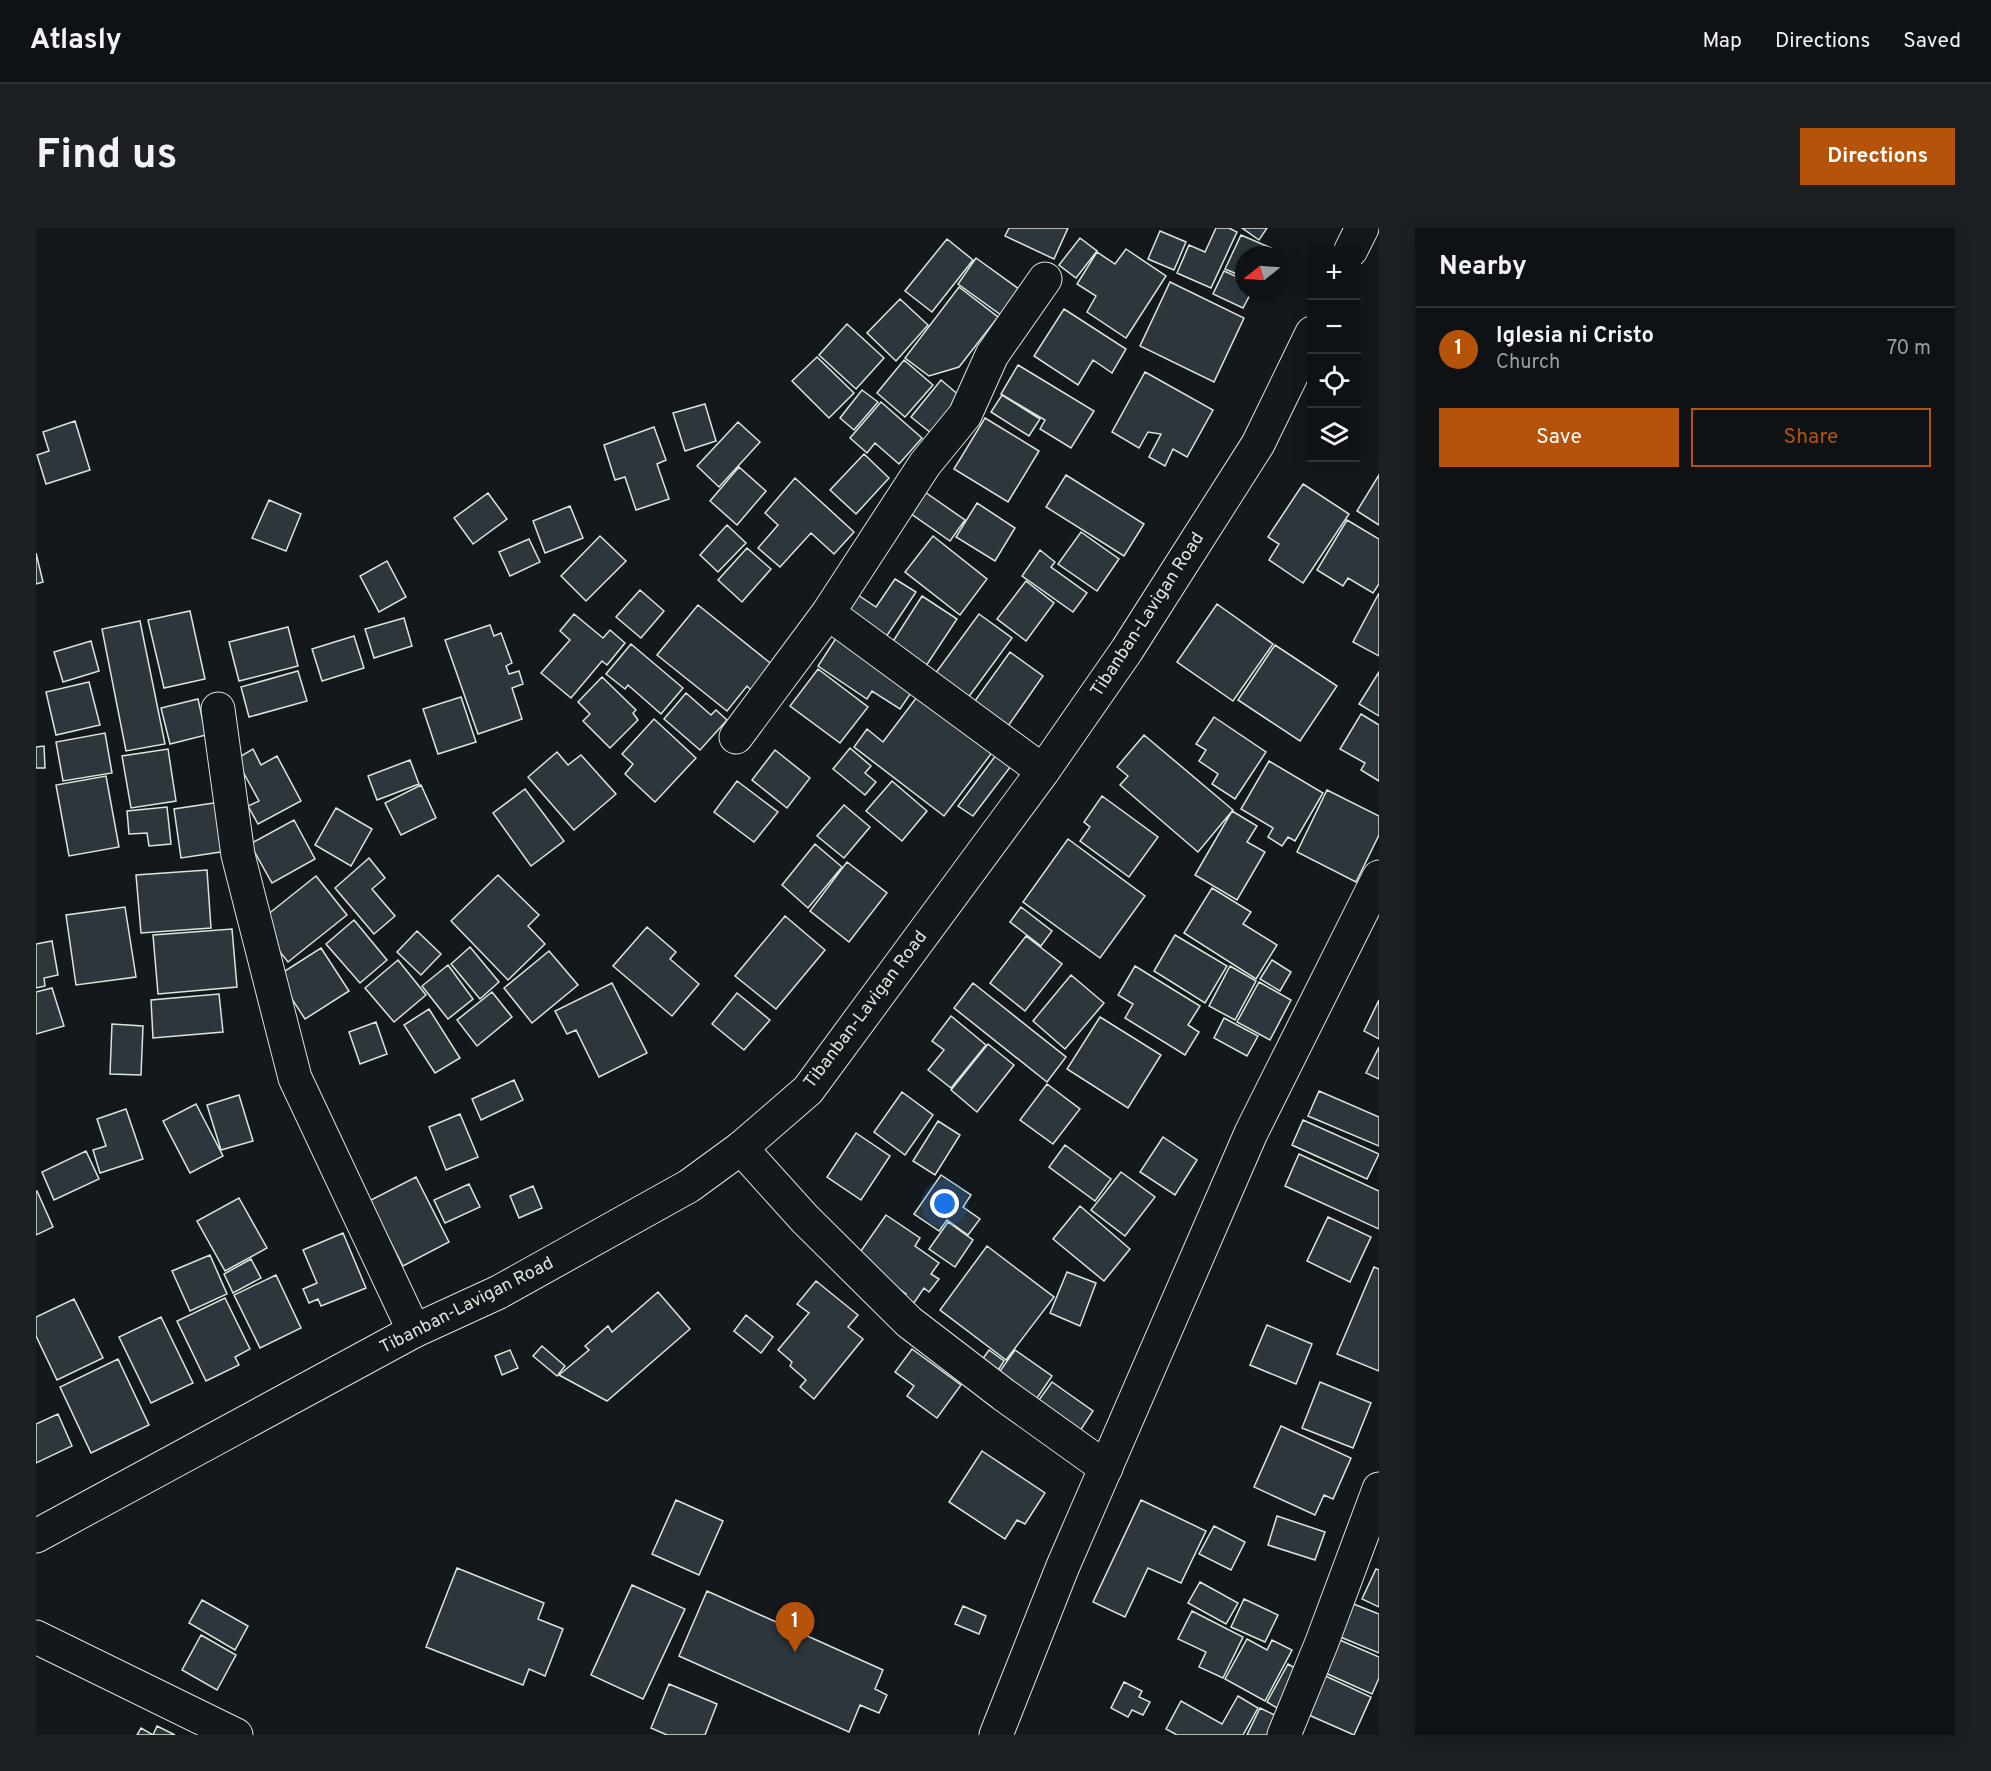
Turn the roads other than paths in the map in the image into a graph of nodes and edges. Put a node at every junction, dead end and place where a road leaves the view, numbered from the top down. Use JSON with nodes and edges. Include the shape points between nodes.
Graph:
{"nodes":[{"id":1,"x":1362,"y":228,"type":"edge"},
{"id":2,"x":1353,"y":246,"type":"edge"},
{"id":3,"x":1045,"y":279,"type":"dead end"},
{"id":4,"x":1307,"y":341,"type":"edge"},
{"id":5,"x":828,"y":613,"type":"junction"},
{"id":6,"x":218,"y":708,"type":"dead end"},
{"id":7,"x":736,"y":737,"type":"dead end"},
{"id":8,"x":1043,"y":771,"type":"junction"},
{"id":9,"x":1379,"y":877,"type":"edge"},
{"id":10,"x":741,"y":1148,"type":"junction"},
{"id":11,"x":414,"y":1331,"type":"junction"},
{"id":12,"x":1106,"y":1468,"type":"junction"},
{"id":13,"x":1379,"y":1489,"type":"edge"},
{"id":14,"x":36,"y":1536,"type":"edge"},
{"id":15,"x":36,"y":1637,"type":"edge"},
{"id":16,"x":236,"y":1735,"type":"edge"},
{"id":17,"x":996,"y":1735,"type":"edge"},
{"id":18,"x":1284,"y":1735,"type":"edge"}],
"edges":[{"from":1,"to":2,"type":"street"},
{"from":3,"to":5,"type":"street","via":[[992,355],[964,415],[925,464]]},
{"from":4,"to":8,"type":"street","name":"Tibanban-Lavigan Road","via":[[1258,444]]},
{"from":5,"to":7,"type":"street"},
{"from":5,"to":8,"type":"street"},
{"from":6,"to":11,"type":"street","via":[[238,855],[295,1078]]},
{"from":8,"to":10,"type":"street","name":"Tibanban-Lavigan Road","via":[[808,1090]]},
{"from":9,"to":12,"type":"street","via":[[1251,1132]]},
{"from":10,"to":11,"type":"street","name":"Tibanban-Lavigan Road","via":[[688,1186],[579,1248],[499,1292]]},
{"from":10,"to":12,"type":"street","via":[[805,1219],[909,1322]]},
{"from":11,"to":14,"type":"street","name":"Tibanban-Lavigan Road"},
{"from":12,"to":17,"type":"street"},
{"from":13,"to":18,"type":"street"},
{"from":15,"to":16,"type":"street"}]}
